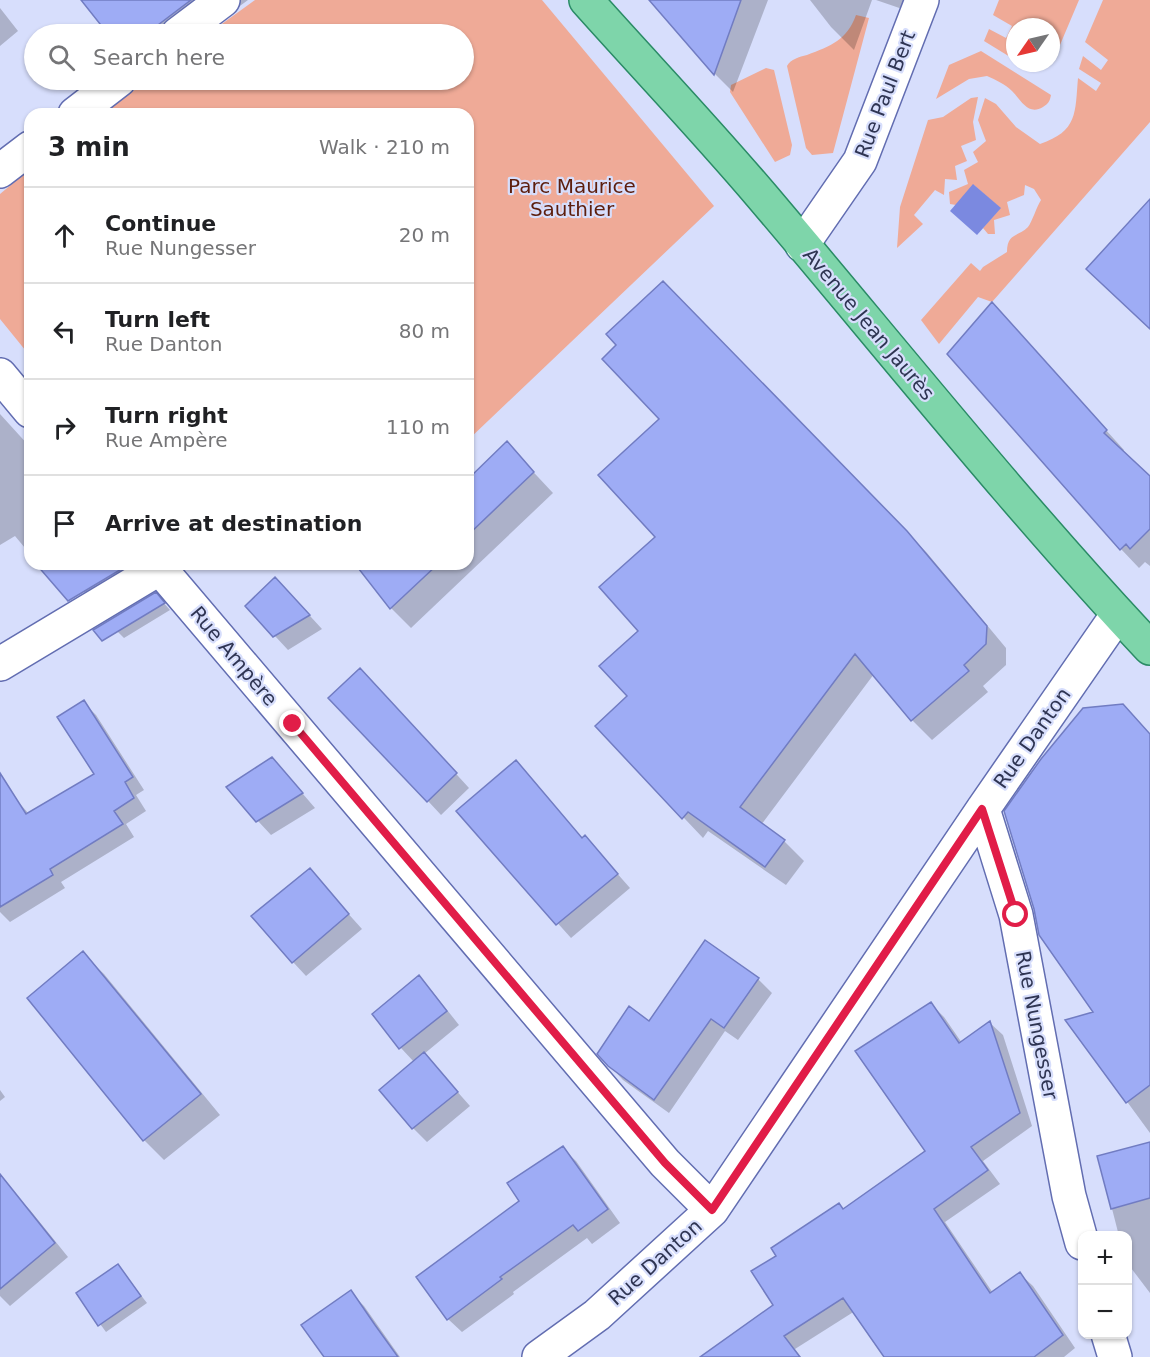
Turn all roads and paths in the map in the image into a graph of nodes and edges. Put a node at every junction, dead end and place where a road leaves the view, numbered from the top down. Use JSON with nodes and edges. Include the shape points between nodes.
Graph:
{"nodes":[{"id":1,"x":223,"y":0,"type":"edge"},
{"id":2,"x":586,"y":0,"type":"edge"},
{"id":3,"x":922,"y":0,"type":"edge"},
{"id":4,"x":191,"y":24,"type":"edge"},
{"id":5,"x":107,"y":90,"type":"edge"},
{"id":6,"x":83,"y":108,"type":"edge"},
{"id":7,"x":24,"y":153,"type":"edge"},
{"id":8,"x":0,"y":171,"type":"edge"},
{"id":9,"x":802,"y":245,"type":"junction"},
{"id":10,"x":0,"y":375,"type":"edge"},
{"id":11,"x":24,"y":404,"type":"edge"},
{"id":12,"x":152,"y":570,"type":"edge"},
{"id":13,"x":161,"y":570,"type":"edge"},
{"id":14,"x":1118,"y":614,"type":"junction"},
{"id":15,"x":1150,"y":648,"type":"edge"},
{"id":16,"x":0,"y":664,"type":"edge"},
{"id":17,"x":982,"y":809,"type":"junction"},
{"id":18,"x":712,"y":1210,"type":"junction"},
{"id":19,"x":1079,"y":1231,"type":"edge"},
{"id":20,"x":1109,"y":1339,"type":"edge"},
{"id":21,"x":539,"y":1357,"type":"edge"},
{"id":22,"x":1114,"y":1357,"type":"edge"}],
"edges":[{"from":1,"to":4,"type":"street"},
{"from":2,"to":9,"type":"main road","name":"Avenue Jean Jaurès"},
{"from":3,"to":9,"type":"street","name":"Rue Paul Bert","via":[[860,161]]},
{"from":5,"to":6,"type":"street"},
{"from":7,"to":8,"type":"street"},
{"from":9,"to":14,"type":"main road","name":"Avenue Jean Jaurès"},
{"from":10,"to":11,"type":"street"},
{"from":12,"to":16,"type":"street"},
{"from":13,"to":18,"type":"street","name":"Rue Ampère","via":[[665,1163]]},
{"from":14,"to":15,"type":"main road","name":"Avenue Jean Jaurès"},
{"from":14,"to":17,"type":"street","name":"Rue Danton"},
{"from":17,"to":18,"type":"street","name":"Rue Danton"},
{"from":17,"to":19,"type":"street","name":"Rue Nungesser","via":[[1016,915],[1069,1196]]},
{"from":18,"to":21,"type":"street","name":"Rue Danton","via":[[597,1315]]},
{"from":20,"to":22,"type":"street"}]}
